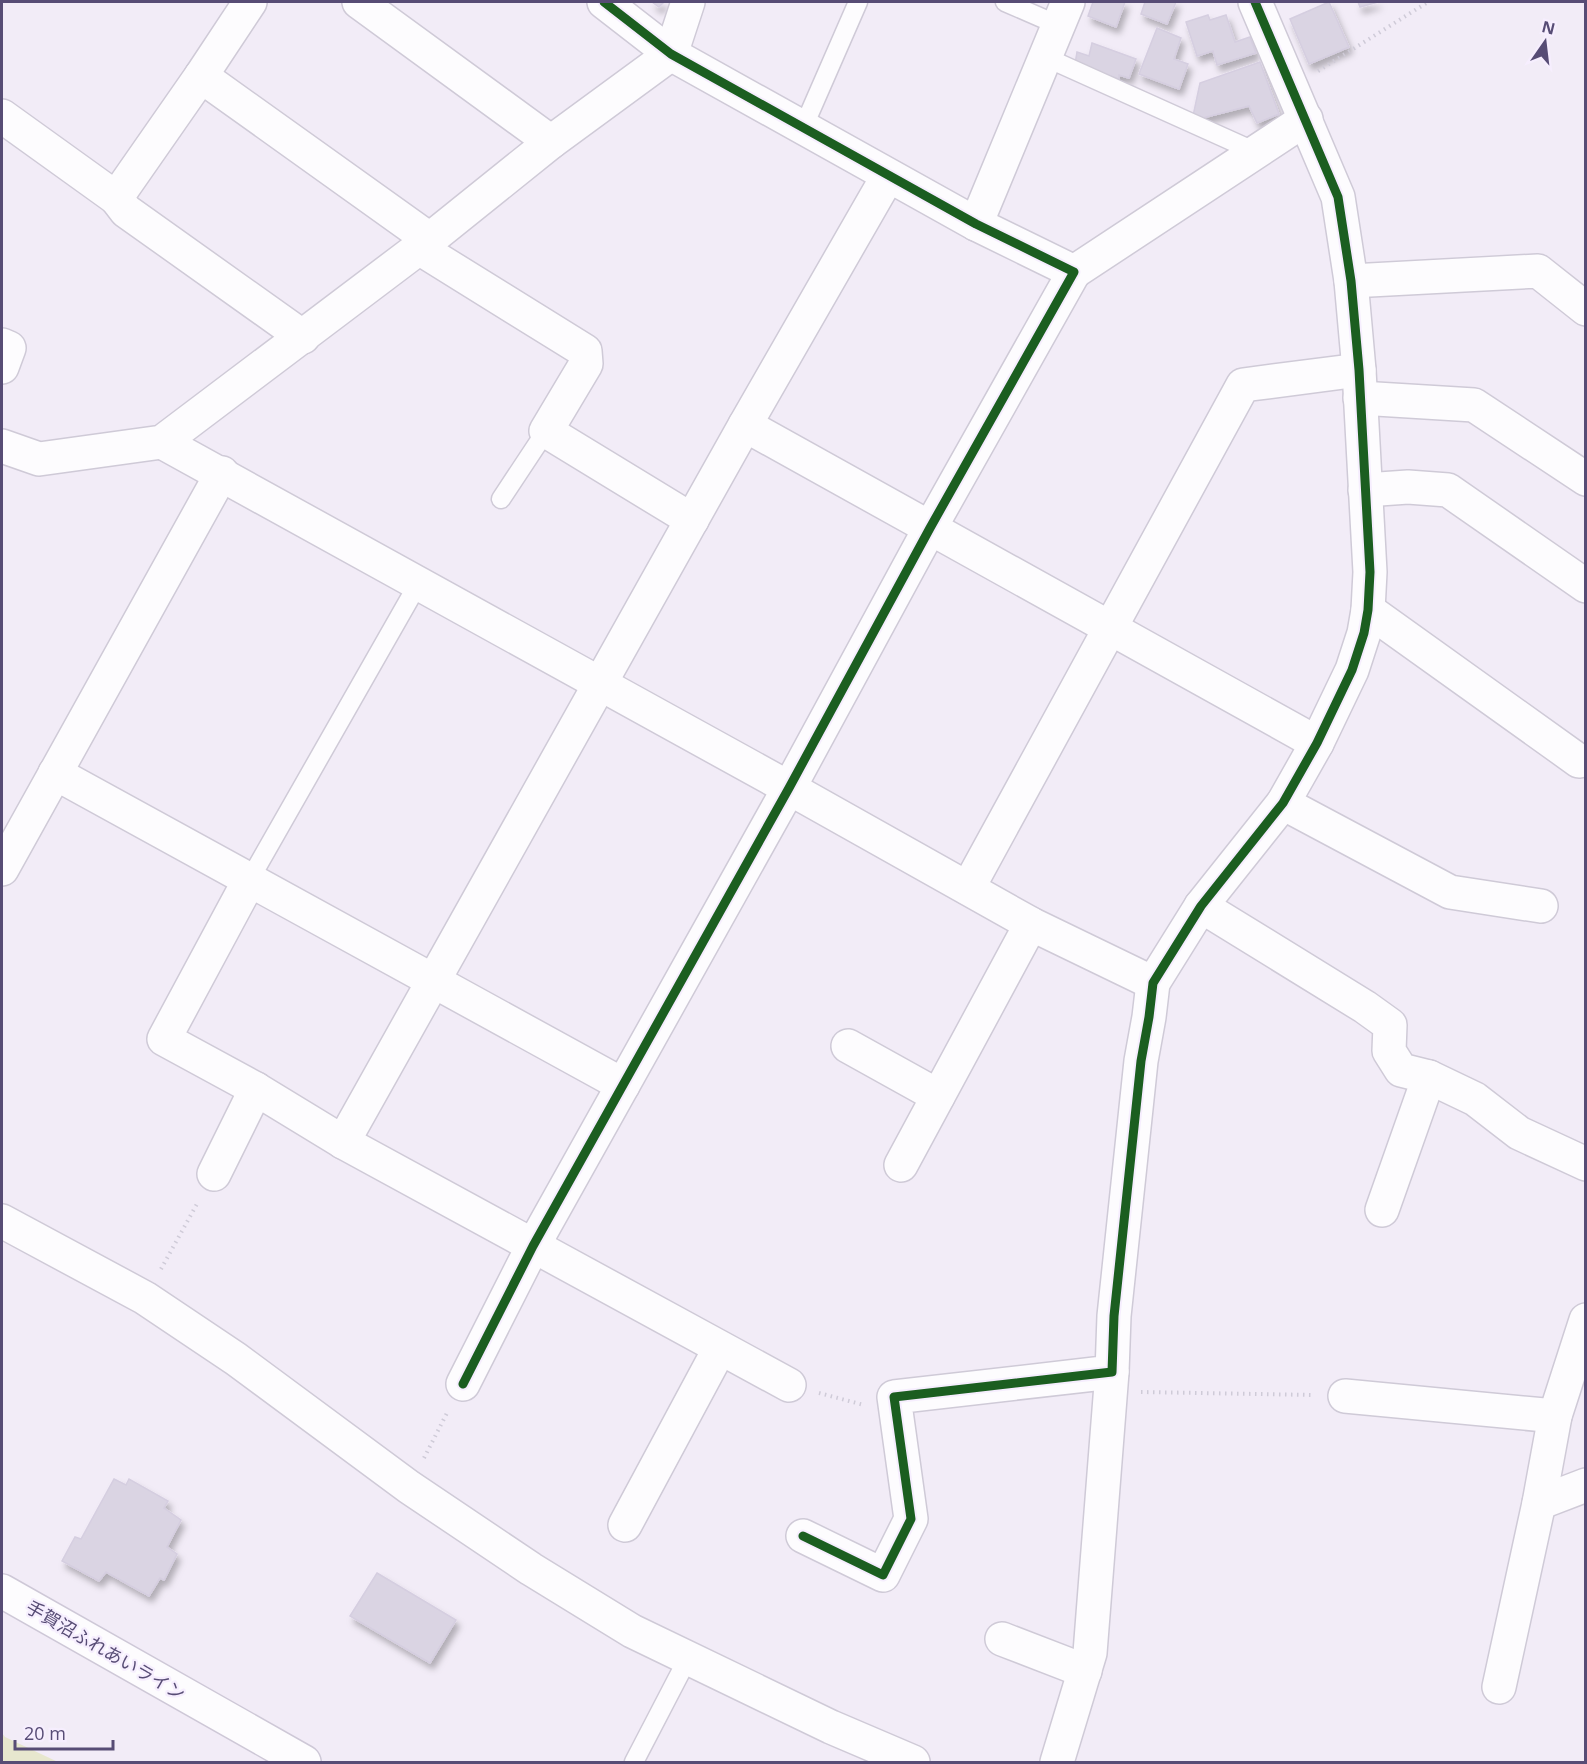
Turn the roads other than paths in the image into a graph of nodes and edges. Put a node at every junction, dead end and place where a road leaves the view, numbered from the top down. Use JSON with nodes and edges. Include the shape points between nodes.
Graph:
{"nodes":[{"id":1,"x":250,"y":2,"type":"edge"},
{"id":2,"x":358,"y":2,"type":"edge"},
{"id":3,"x":604,"y":2,"type":"edge"},
{"id":4,"x":688,"y":2,"type":"edge"},
{"id":5,"x":858,"y":2,"type":"edge"},
{"id":6,"x":1005,"y":2,"type":"edge"},
{"id":7,"x":1255,"y":2,"type":"edge"},
{"id":8,"x":1063,"y":13,"type":"edge"},
{"id":9,"x":670,"y":54,"type":"junction"},
{"id":10,"x":1045,"y":57,"type":"junction"},
{"id":11,"x":201,"y":76,"type":"junction"},
{"id":12,"x":2,"y":116,"type":"edge"},
{"id":13,"x":1306,"y":119,"type":"junction"},
{"id":14,"x":803,"y":128,"type":"junction"},
{"id":15,"x":551,"y":142,"type":"junction"},
{"id":16,"x":1256,"y":152,"type":"junction"},
{"id":17,"x":888,"y":176,"type":"junction"},
{"id":18,"x":116,"y":198,"type":"junction"},
{"id":19,"x":976,"y":224,"type":"junction"},
{"id":20,"x":424,"y":244,"type":"junction"},
{"id":21,"x":1074,"y":272,"type":"junction"},
{"id":22,"x":1351,"y":281,"type":"junction"},
{"id":23,"x":1586,"y":309,"type":"edge"},
{"id":24,"x":303,"y":337,"type":"junction"},
{"id":25,"x":2,"y":345,"type":"edge"},
{"id":26,"x":2,"y":367,"type":"edge"},
{"id":27,"x":1359,"y":384,"type":"junction"},
{"id":28,"x":745,"y":426,"type":"junction"},
{"id":29,"x":546,"y":431,"type":"junction"},
{"id":30,"x":162,"y":442,"type":"junction"},
{"id":31,"x":2,"y":446,"type":"edge"},
{"id":32,"x":222,"y":473,"type":"junction"},
{"id":33,"x":1586,"y":478,"type":"edge"},
{"id":34,"x":1365,"y":490,"type":"junction"},
{"id":35,"x":501,"y":499,"type":"dead end"},
{"id":36,"x":692,"y":520,"type":"junction"},
{"id":37,"x":930,"y":528,"type":"junction"},
{"id":38,"x":1580,"y":572,"type":"edge"},
{"id":39,"x":418,"y":584,"type":"junction"},
{"id":40,"x":1368,"y":609,"type":"junction"},
{"id":41,"x":1109,"y":627,"type":"junction"},
{"id":42,"x":600,"y":684,"type":"junction"},
{"id":43,"x":1317,"y":743,"type":"junction"},
{"id":44,"x":1579,"y":761,"type":"dead end"},
{"id":45,"x":55,"y":773,"type":"junction"},
{"id":46,"x":789,"y":788,"type":"junction"},
{"id":47,"x":1283,"y":803,"type":"junction"},
{"id":48,"x":2,"y":869,"type":"edge"},
{"id":49,"x":250,"y":879,"type":"junction"},
{"id":50,"x":968,"y":888,"type":"junction"},
{"id":51,"x":1201,"y":906,"type":"junction"},
{"id":52,"x":1541,"y":906,"type":"dead end"},
{"id":53,"x":1031,"y":924,"type":"junction"},
{"id":54,"x":434,"y":981,"type":"junction"},
{"id":55,"x":1153,"y":983,"type":"junction"},
{"id":56,"x":848,"y":1046,"type":"dead end"},
{"id":57,"x":1429,"y":1077,"type":"junction"},
{"id":58,"x":623,"y":1085,"type":"junction"},
{"id":59,"x":256,"y":1089,"type":"junction"},
{"id":60,"x":938,"y":1096,"type":"junction"},
{"id":61,"x":343,"y":1142,"type":"junction"},
{"id":62,"x":1586,"y":1164,"type":"edge"},
{"id":63,"x":901,"y":1165,"type":"dead end"},
{"id":64,"x":214,"y":1174,"type":"road end"},
{"id":65,"x":1382,"y":1210,"type":"dead end"},
{"id":66,"x":2,"y":1221,"type":"edge"},
{"id":67,"x":533,"y":1246,"type":"junction"},
{"id":68,"x":1586,"y":1320,"type":"edge"},
{"id":69,"x":720,"y":1348,"type":"junction"},
{"id":70,"x":1111,"y":1382,"type":"junction"},
{"id":71,"x":463,"y":1384,"type":"road end"},
{"id":72,"x":789,"y":1385,"type":"road end"},
{"id":73,"x":1345,"y":1396,"type":"road end"},
{"id":74,"x":1555,"y":1416,"type":"junction"},
{"id":75,"x":1586,"y":1485,"type":"edge"},
{"id":76,"x":1539,"y":1503,"type":"junction"},
{"id":77,"x":625,"y":1525,"type":"dead end"},
{"id":78,"x":804,"y":1536,"type":"dead end"},
{"id":79,"x":2,"y":1591,"type":"edge"},
{"id":80,"x":1002,"y":1639,"type":"dead end"},
{"id":81,"x":688,"y":1658,"type":"junction"},
{"id":82,"x":1085,"y":1671,"type":"junction"},
{"id":83,"x":1499,"y":1687,"type":"dead end"},
{"id":84,"x":304,"y":1762,"type":"edge"},
{"id":85,"x":634,"y":1762,"type":"edge"},
{"id":86,"x":913,"y":1762,"type":"edge"},
{"id":87,"x":1057,"y":1762,"type":"edge"}],
"edges":[{"from":1,"to":11,"type":"street"},
{"from":2,"to":15,"type":"street"},
{"from":3,"to":9,"type":"street"},
{"from":4,"to":9,"type":"street"},
{"from":5,"to":14,"type":"lane"},
{"from":6,"to":8,"type":"lane"},
{"from":7,"to":13,"type":"street"},
{"from":8,"to":10,"type":"street"},
{"from":9,"to":14,"type":"street"},
{"from":9,"to":15,"type":"street"},
{"from":10,"to":16,"type":"lane"},
{"from":10,"to":19,"type":"street"},
{"from":11,"to":18,"type":"street"},
{"from":11,"to":20,"type":"street"},
{"from":12,"to":18,"type":"street"},
{"from":13,"to":16,"type":"street"},
{"from":13,"to":22,"type":"street","via":[[1338,197]]},
{"from":14,"to":17,"type":"street"},
{"from":15,"to":20,"type":"street"},
{"from":16,"to":21,"type":"street"},
{"from":17,"to":19,"type":"street"},
{"from":17,"to":28,"type":"street"},
{"from":18,"to":24,"type":"street","via":[[126,211]]},
{"from":19,"to":21,"type":"street"},
{"from":20,"to":24,"type":"street"},
{"from":20,"to":29,"type":"street","via":[[585,351],[586,364]]},
{"from":21,"to":37,"type":"street"},
{"from":22,"to":23,"type":"street","via":[[1538,271]]},
{"from":22,"to":27,"type":"street"},
{"from":24,"to":30,"type":"street"},
{"from":25,"to":26,"type":"street","via":[[9,348]]},
{"from":27,"to":33,"type":"street","via":[[1474,405]]},
{"from":27,"to":34,"type":"street"},
{"from":27,"to":41,"type":"street","via":[[1243,385]]},
{"from":28,"to":36,"type":"street"},
{"from":28,"to":37,"type":"street"},
{"from":29,"to":35,"type":"lane"},
{"from":29,"to":36,"type":"street"},
{"from":30,"to":31,"type":"street","via":[[39,459]]},
{"from":30,"to":32,"type":"street"},
{"from":32,"to":39,"type":"street"},
{"from":32,"to":45,"type":"street"},
{"from":34,"to":38,"type":"street","via":[[1448,490]]},
{"from":34,"to":40,"type":"street"},
{"from":36,"to":42,"type":"street"},
{"from":37,"to":41,"type":"street"},
{"from":37,"to":46,"type":"street"},
{"from":39,"to":42,"type":"street"},
{"from":39,"to":49,"type":"lane"},
{"from":40,"to":43,"type":"street","via":[[1352,670]]},
{"from":40,"to":44,"type":"street"},
{"from":41,"to":43,"type":"street"},
{"from":41,"to":50,"type":"street"},
{"from":42,"to":46,"type":"street"},
{"from":42,"to":54,"type":"street"},
{"from":43,"to":47,"type":"street"},
{"from":45,"to":48,"type":"street"},
{"from":45,"to":49,"type":"street"},
{"from":46,"to":50,"type":"street"},
{"from":46,"to":58,"type":"street"},
{"from":47,"to":51,"type":"street"},
{"from":47,"to":52,"type":"street","via":[[1450,892]]},
{"from":49,"to":54,"type":"street"},
{"from":49,"to":59,"type":"street","via":[[164,1039]]},
{"from":50,"to":53,"type":"street"},
{"from":51,"to":55,"type":"street"},
{"from":51,"to":57,"type":"street","via":[[1390,1025],[1389,1051],[1401,1070]]},
{"from":53,"to":55,"type":"street"},
{"from":53,"to":60,"type":"street"},
{"from":54,"to":58,"type":"street"},
{"from":54,"to":61,"type":"street"},
{"from":55,"to":70,"type":"street","via":[[1114,1316]]},
{"from":56,"to":60,"type":"street"},
{"from":57,"to":62,"type":"street","via":[[1475,1099],[1519,1133]]},
{"from":57,"to":65,"type":"street"},
{"from":58,"to":67,"type":"street"},
{"from":59,"to":61,"type":"street"},
{"from":59,"to":64,"type":"street"},
{"from":60,"to":63,"type":"street"},
{"from":61,"to":67,"type":"street"},
{"from":66,"to":81,"type":"street","via":[[145,1298],[531,1569],[621,1625]]},
{"from":67,"to":69,"type":"street"},
{"from":67,"to":71,"type":"street"},
{"from":68,"to":74,"type":"street"},
{"from":69,"to":72,"type":"street"},
{"from":69,"to":77,"type":"street"},
{"from":70,"to":78,"type":"street","via":[[894,1397],[910,1519],[883,1575]]},
{"from":70,"to":82,"type":"street","via":[[1090,1653]]},
{"from":73,"to":74,"type":"street"},
{"from":74,"to":76,"type":"street"},
{"from":75,"to":76,"type":"street"},
{"from":76,"to":83,"type":"street"},
{"from":79,"to":84,"type":"street","name":"手賀沼ふれあいライン"},
{"from":80,"to":82,"type":"street"},
{"from":81,"to":85,"type":"lane"},
{"from":81,"to":86,"type":"street"},
{"from":82,"to":87,"type":"street"}]}
